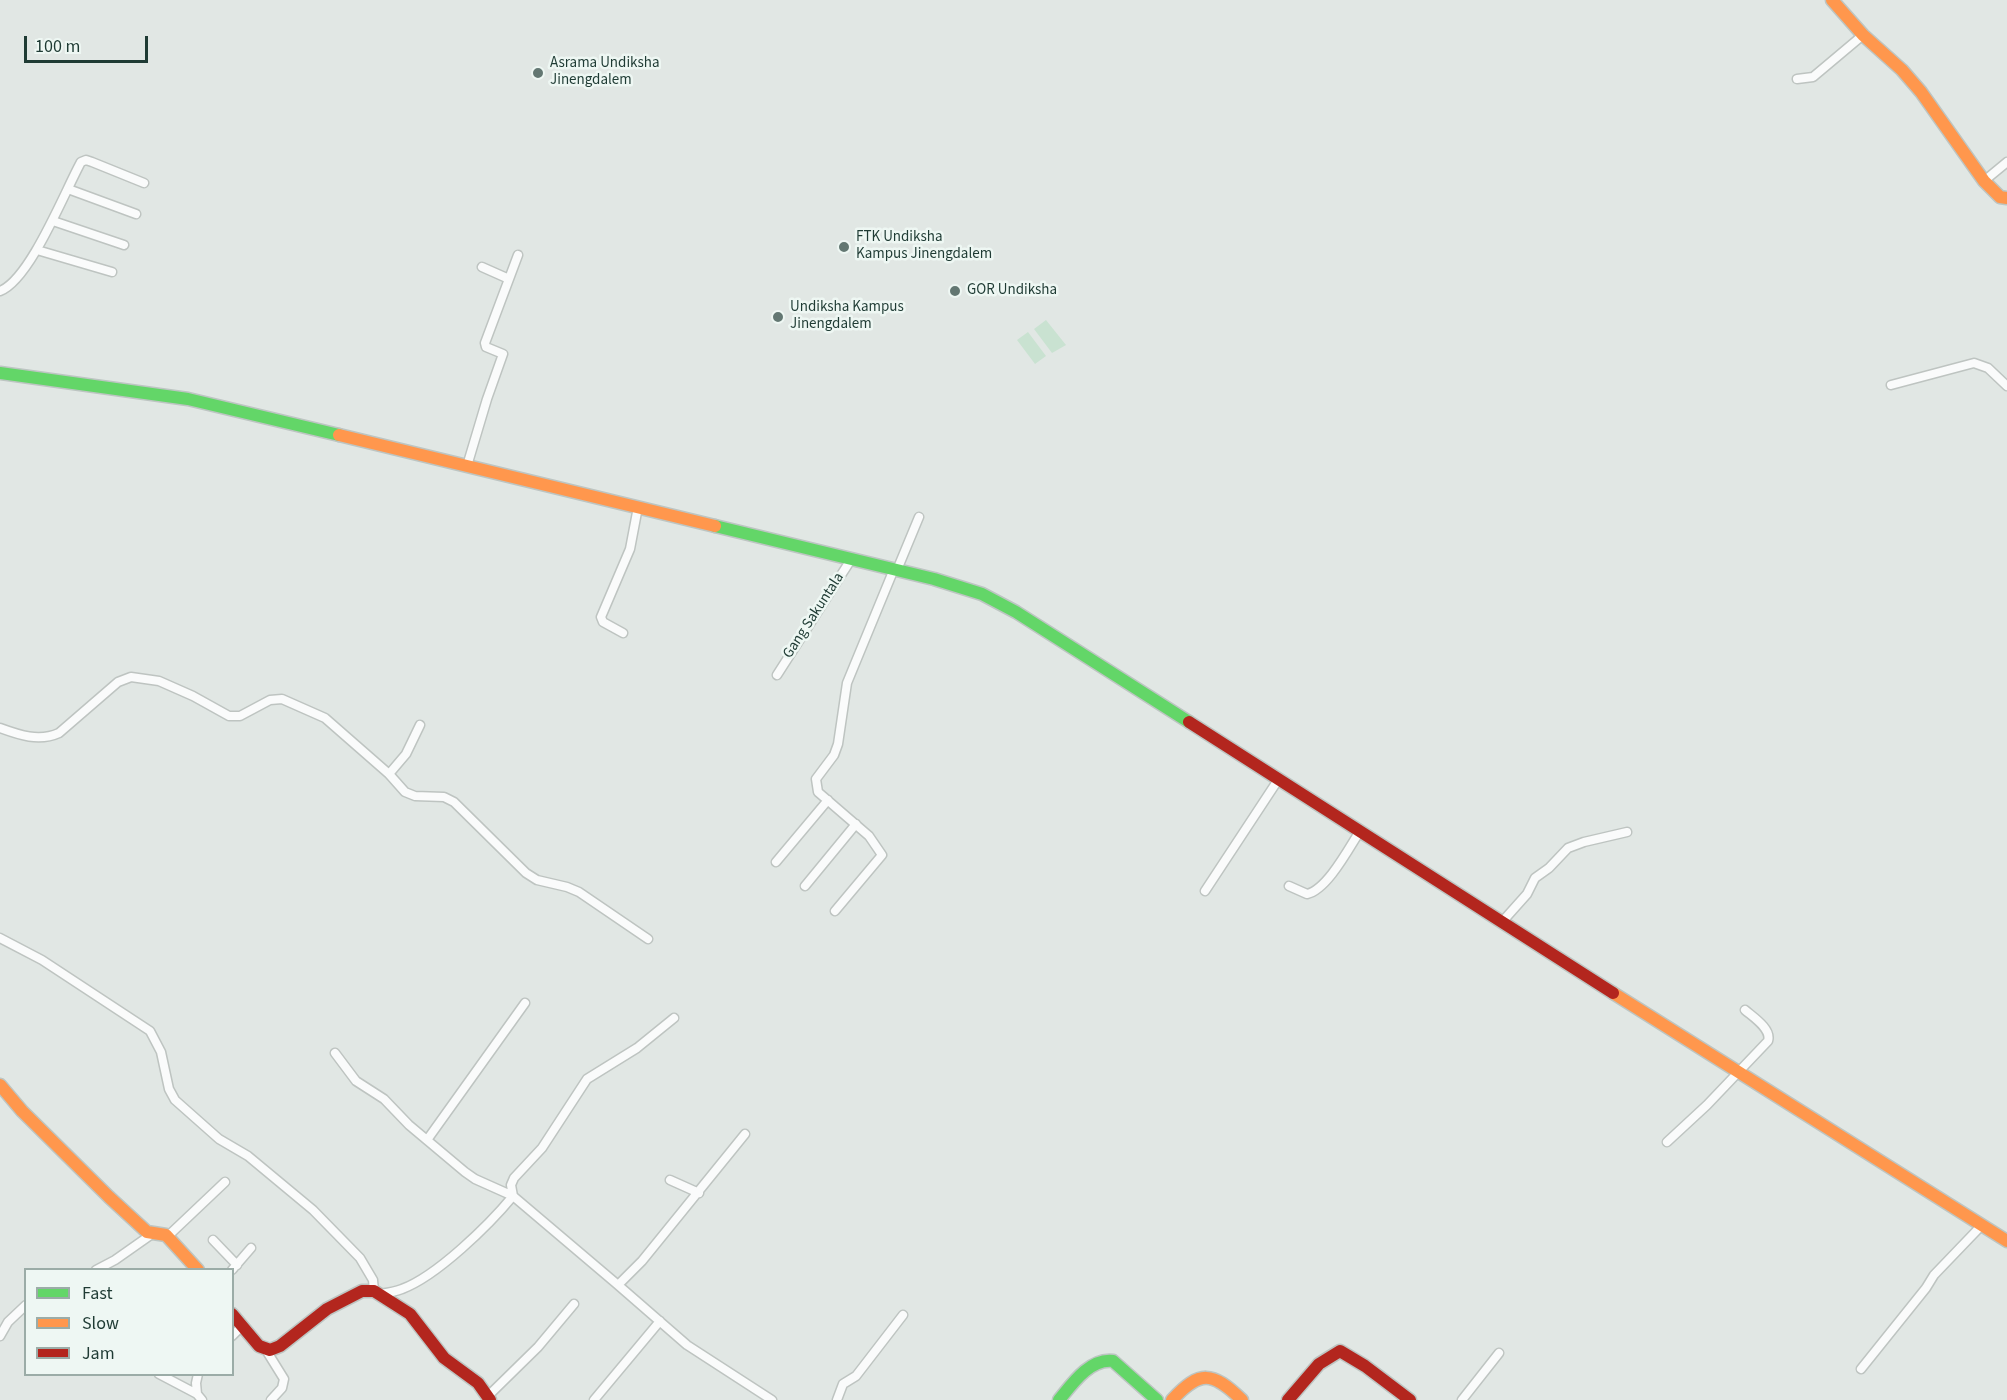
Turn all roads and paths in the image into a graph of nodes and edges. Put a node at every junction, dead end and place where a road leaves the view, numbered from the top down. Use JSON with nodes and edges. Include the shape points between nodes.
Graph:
{"nodes":[{"id":1,"x":1832,"y":0,"type":"edge"},
{"id":2,"x":1863,"y":35,"type":"junction"},
{"id":3,"x":1797,"y":79,"type":"dead end"},
{"id":4,"x":2007,"y":162,"type":"edge"},
{"id":5,"x":1984,"y":181,"type":"junction"},
{"id":6,"x":144,"y":183,"type":"dead end"},
{"id":7,"x":68,"y":189,"type":"junction"},
{"id":8,"x":2007,"y":198,"type":"edge"},
{"id":9,"x":136,"y":214,"type":"dead end"},
{"id":10,"x":53,"y":221,"type":"junction"},
{"id":11,"x":124,"y":245,"type":"dead end"},
{"id":12,"x":37,"y":250,"type":"junction"},
{"id":13,"x":518,"y":255,"type":"dead end"},
{"id":14,"x":482,"y":267,"type":"dead end"},
{"id":15,"x":112,"y":272,"type":"dead end"},
{"id":16,"x":509,"y":279,"type":"junction"},
{"id":17,"x":0,"y":291,"type":"edge"},
{"id":18,"x":0,"y":373,"type":"edge"},
{"id":19,"x":1891,"y":385,"type":"dead end"},
{"id":20,"x":2007,"y":387,"type":"edge"},
{"id":21,"x":467,"y":466,"type":"junction"},
{"id":22,"x":638,"y":507,"type":"junction"},
{"id":23,"x":919,"y":517,"type":"dead end"},
{"id":24,"x":852,"y":558,"type":"junction"},
{"id":25,"x":895,"y":570,"type":"junction"},
{"id":26,"x":623,"y":633,"type":"dead end"},
{"id":27,"x":777,"y":675,"type":"dead end"},
{"id":28,"x":420,"y":725,"type":"dead end"},
{"id":29,"x":0,"y":728,"type":"edge"},
{"id":30,"x":389,"y":774,"type":"junction"},
{"id":31,"x":1278,"y":780,"type":"junction"},
{"id":32,"x":828,"y":800,"type":"junction"},
{"id":33,"x":856,"y":824,"type":"junction"},
{"id":34,"x":1360,"y":831,"type":"junction"},
{"id":35,"x":1627,"y":831,"type":"dead end"},
{"id":36,"x":776,"y":862,"type":"dead end"},
{"id":37,"x":805,"y":886,"type":"dead end"},
{"id":38,"x":1289,"y":886,"type":"dead end"},
{"id":39,"x":1205,"y":891,"type":"dead end"},
{"id":40,"x":835,"y":911,"type":"dead end"},
{"id":41,"x":1502,"y":921,"type":"junction"},
{"id":42,"x":0,"y":938,"type":"edge"},
{"id":43,"x":648,"y":939,"type":"dead end"},
{"id":44,"x":525,"y":1003,"type":"dead end"},
{"id":45,"x":1744,"y":1010,"type":"dead end"},
{"id":46,"x":674,"y":1018,"type":"dead end"},
{"id":47,"x":334,"y":1053,"type":"dead end"},
{"id":48,"x":1739,"y":1073,"type":"junction"},
{"id":49,"x":0,"y":1085,"type":"edge"},
{"id":50,"x":745,"y":1134,"type":"dead end"},
{"id":51,"x":427,"y":1140,"type":"junction"},
{"id":52,"x":1666,"y":1142,"type":"dead end"},
{"id":53,"x":670,"y":1180,"type":"dead end"},
{"id":54,"x":225,"y":1182,"type":"dead end"},
{"id":55,"x":699,"y":1193,"type":"junction"},
{"id":56,"x":513,"y":1196,"type":"junction"},
{"id":57,"x":1982,"y":1225,"type":"junction"},
{"id":58,"x":152,"y":1234,"type":"junction"},
{"id":59,"x":168,"y":1236,"type":"junction"},
{"id":60,"x":213,"y":1240,"type":"dead end"},
{"id":61,"x":2007,"y":1241,"type":"edge"},
{"id":62,"x":251,"y":1248,"type":"dead end"},
{"id":63,"x":235,"y":1267,"type":"edge"},
{"id":64,"x":98,"y":1268,"type":"edge"},
{"id":65,"x":197,"y":1268,"type":"edge"},
{"id":66,"x":618,"y":1285,"type":"junction"},
{"id":67,"x":377,"y":1293,"type":"junction"},
{"id":68,"x":574,"y":1304,"type":"dead end"},
{"id":69,"x":24,"y":1307,"type":"edge"},
{"id":70,"x":903,"y":1315,"type":"dead end"},
{"id":71,"x":234,"y":1316,"type":"edge"},
{"id":72,"x":660,"y":1321,"type":"junction"},
{"id":73,"x":242,"y":1326,"type":"junction"},
{"id":74,"x":234,"y":1334,"type":"edge"},
{"id":75,"x":0,"y":1336,"type":"edge"},
{"id":76,"x":266,"y":1350,"type":"junction"},
{"id":77,"x":1499,"y":1353,"type":"dead end"},
{"id":78,"x":1861,"y":1369,"type":"dead end"},
{"id":79,"x":162,"y":1376,"type":"edge"},
{"id":80,"x":198,"y":1376,"type":"edge"},
{"id":81,"x":199,"y":1397,"type":"edge"},
{"id":82,"x":489,"y":1398,"type":"edge"},
{"id":83,"x":271,"y":1400,"type":"edge"},
{"id":84,"x":594,"y":1400,"type":"edge"},
{"id":85,"x":772,"y":1400,"type":"edge"},
{"id":86,"x":837,"y":1400,"type":"edge"},
{"id":87,"x":1059,"y":1400,"type":"edge"},
{"id":88,"x":1157,"y":1400,"type":"edge"},
{"id":89,"x":1172,"y":1400,"type":"edge"},
{"id":90,"x":1242,"y":1400,"type":"edge"},
{"id":91,"x":1288,"y":1400,"type":"edge"},
{"id":92,"x":1410,"y":1400,"type":"edge"},
{"id":93,"x":1462,"y":1400,"type":"edge"}],
"edges":[{"from":1,"to":2,"type":"street"},
{"from":2,"to":3,"type":"street","via":[[1813,77]]},
{"from":2,"to":5,"type":"street","via":[[1921,92]]},
{"from":4,"to":5,"type":"street"},
{"from":5,"to":8,"type":"street","via":[[1995,193]]},
{"from":6,"to":7,"type":"street","via":[[85,160]]},
{"from":7,"to":9,"type":"street"},
{"from":7,"to":10,"type":"street"},
{"from":10,"to":11,"type":"street"},
{"from":10,"to":12,"type":"street"},
{"from":12,"to":15,"type":"street"},
{"from":12,"to":17,"type":"street","via":[[15,279]]},
{"from":13,"to":16,"type":"street"},
{"from":14,"to":16,"type":"street"},
{"from":16,"to":21,"type":"street","via":[[484,345],[503,354]]},
{"from":18,"to":21,"type":"street","via":[[188,399]]},
{"from":19,"to":20,"type":"street","via":[[1974,363],[1988,368]]},
{"from":21,"to":22,"type":"street"},
{"from":22,"to":24,"type":"street"},
{"from":22,"to":26,"type":"street","via":[[630,549],[601,617]]},
{"from":23,"to":25,"type":"street"},
{"from":24,"to":25,"type":"street"},
{"from":24,"to":27,"type":"street","name":"Gang Sakuntala"},
{"from":25,"to":31,"type":"street","via":[[992,599]]},
{"from":25,"to":32,"type":"street","via":[[847,683],[834,755],[816,779],[818,792]]},
{"from":28,"to":30,"type":"street","via":[[406,754]]},
{"from":29,"to":30,"type":"street","via":[[19,735],[51,736],[118,682],[131,677],[145,678],[193,696],[229,716],[240,716],[270,700],[282,699],[325,718]]},
{"from":30,"to":43,"type":"street","via":[[408,794],[444,797],[454,802],[526,873],[579,892]]},
{"from":31,"to":34,"type":"street"},
{"from":31,"to":39,"type":"street"},
{"from":32,"to":33,"type":"street"},
{"from":32,"to":36,"type":"street"},
{"from":33,"to":37,"type":"street"},
{"from":33,"to":40,"type":"street","via":[[882,855]]},
{"from":34,"to":38,"type":"street","via":[[1319,888],[1307,894]]},
{"from":34,"to":41,"type":"street"},
{"from":35,"to":41,"type":"street","via":[[1568,848],[1535,878],[1527,894]]},
{"from":41,"to":48,"type":"street"},
{"from":42,"to":67,"type":"street","via":[[42,960],[150,1031],[161,1052],[175,1100],[320,1217],[360,1258]]},
{"from":44,"to":51,"type":"street"},
{"from":45,"to":48,"type":"street","via":[[1768,1031],[1769,1037]]},
{"from":46,"to":56,"type":"street","via":[[637,1048],[587,1079],[542,1148],[514,1178]]},
{"from":47,"to":51,"type":"street","via":[[356,1081],[384,1099]]},
{"from":48,"to":52,"type":"street"},
{"from":48,"to":57,"type":"street"},
{"from":49,"to":58,"type":"street","via":[[64,1153]]},
{"from":50,"to":55,"type":"street"},
{"from":51,"to":56,"type":"street","via":[[476,1179]]},
{"from":53,"to":55,"type":"street"},
{"from":54,"to":59,"type":"street"},
{"from":55,"to":66,"type":"street"},
{"from":56,"to":66,"type":"street"},
{"from":56,"to":67,"type":"street","via":[[487,1225],[439,1266],[405,1288]]},
{"from":57,"to":61,"type":"street"},
{"from":57,"to":78,"type":"street","via":[[1934,1275]]},
{"from":58,"to":59,"type":"street"},
{"from":58,"to":64,"type":"street"},
{"from":59,"to":65,"type":"street"},
{"from":60,"to":63,"type":"street"},
{"from":62,"to":63,"type":"street"},
{"from":66,"to":72,"type":"street"},
{"from":67,"to":76,"type":"street","via":[[362,1292],[345,1299],[274,1349]]},
{"from":67,"to":82,"type":"street","via":[[410,1314],[444,1358],[474,1379]]},
{"from":68,"to":82,"type":"street"},
{"from":69,"to":75,"type":"street"},
{"from":70,"to":86,"type":"street","via":[[856,1376],[844,1383]]},
{"from":71,"to":73,"type":"street"},
{"from":72,"to":84,"type":"street"},
{"from":72,"to":85,"type":"street","via":[[687,1345]]},
{"from":73,"to":74,"type":"street"},
{"from":73,"to":76,"type":"street"},
{"from":76,"to":83,"type":"street","via":[[284,1379],[282,1388]]},
{"from":77,"to":93,"type":"street"},
{"from":79,"to":81,"type":"street"},
{"from":80,"to":81,"type":"street"},
{"from":87,"to":88,"type":"street","via":[[1083,1374],[1108,1359]]},
{"from":89,"to":90,"type":"street","via":[[1192,1381],[1204,1377],[1214,1379]]},
{"from":91,"to":92,"type":"street","via":[[1338,1351]]}]}
